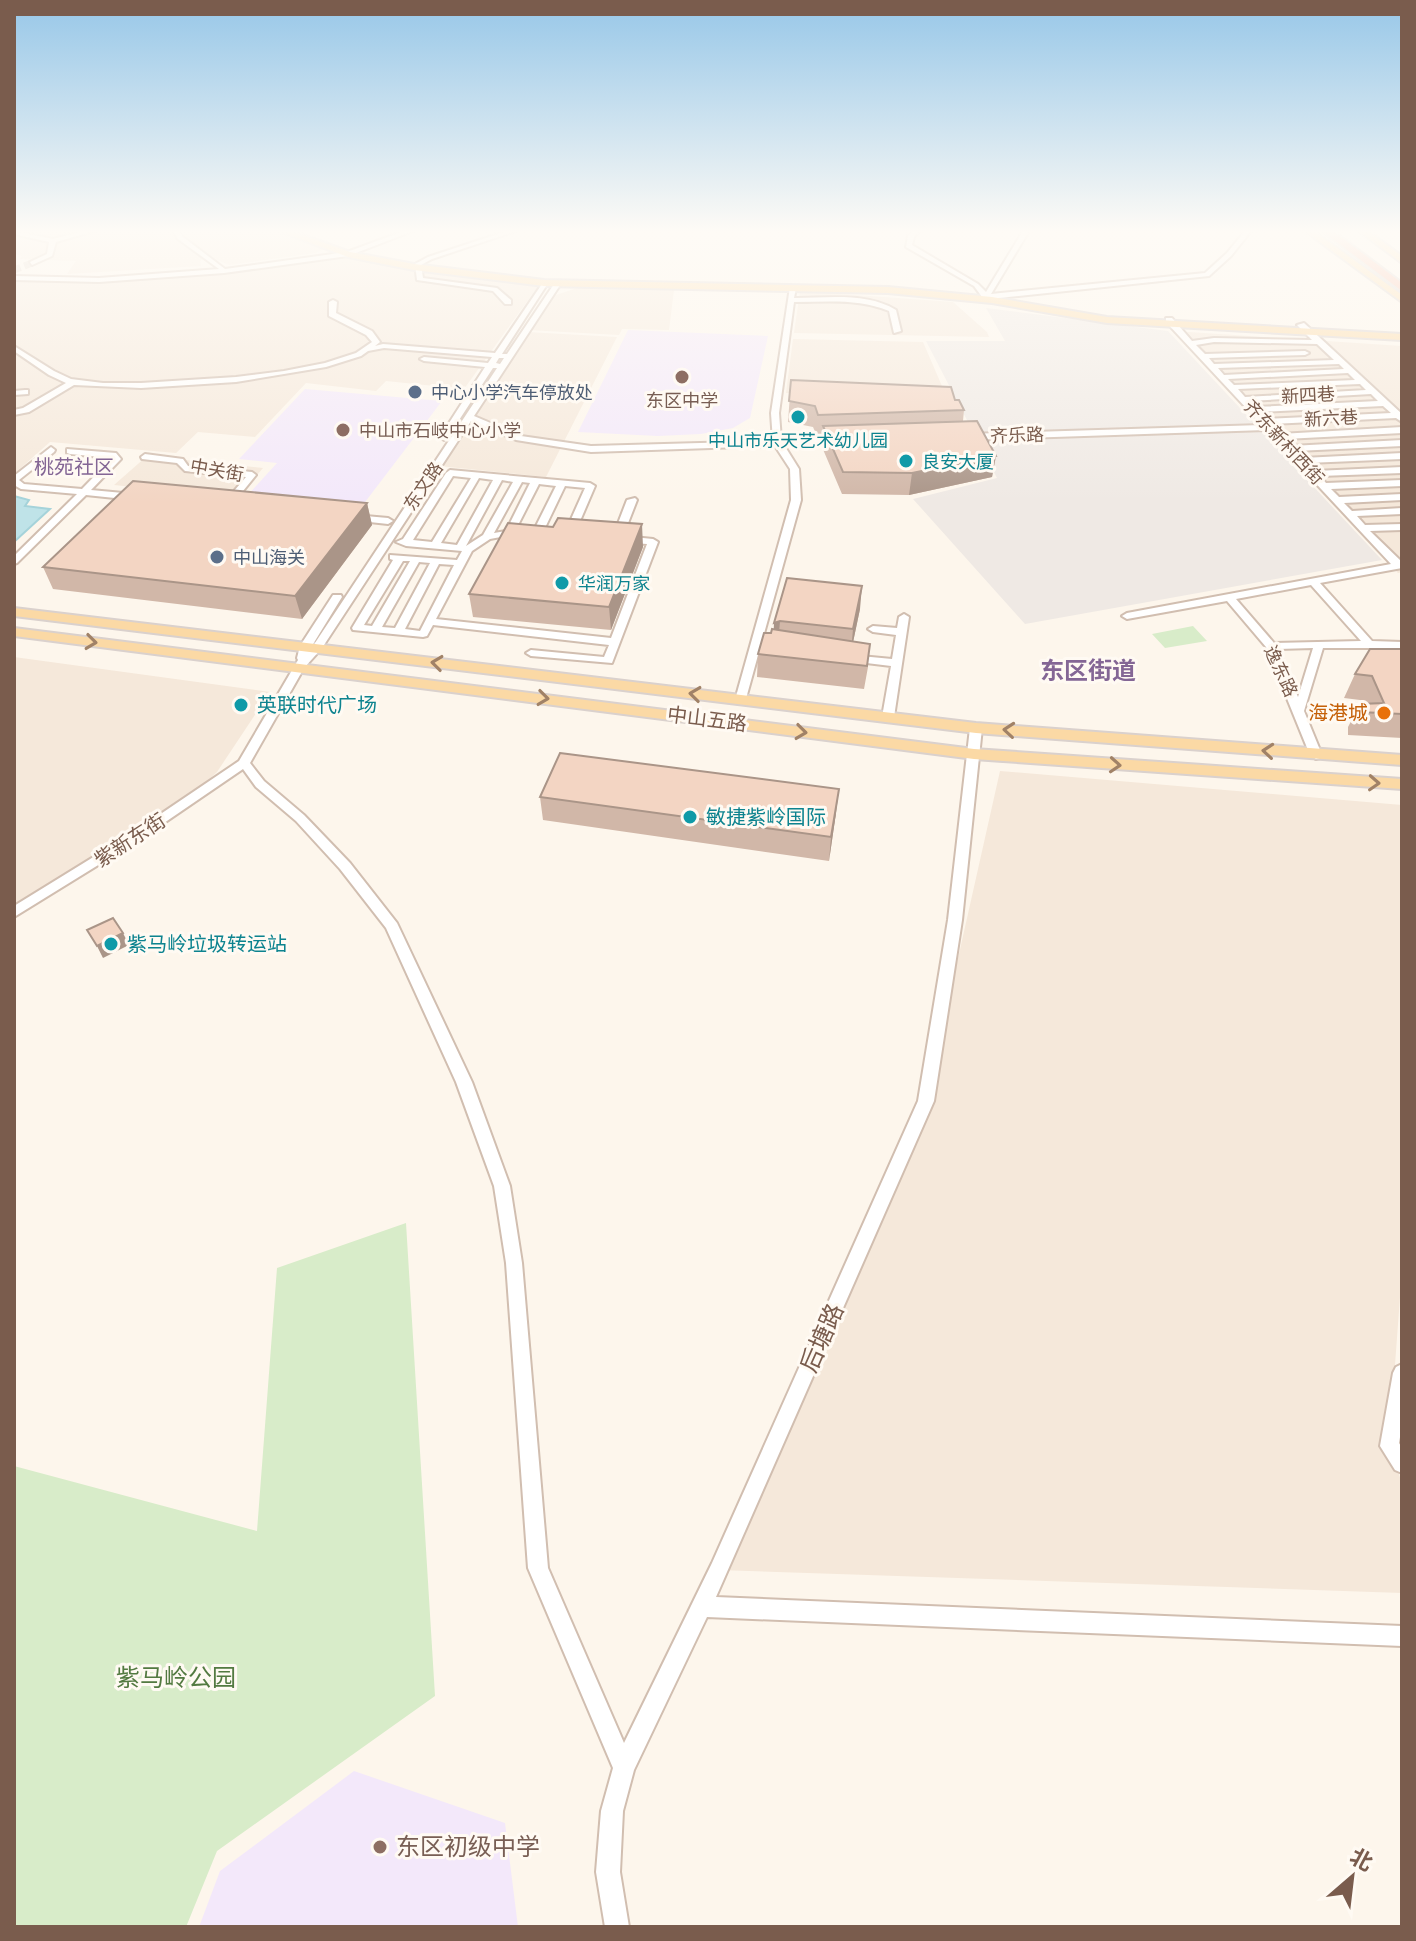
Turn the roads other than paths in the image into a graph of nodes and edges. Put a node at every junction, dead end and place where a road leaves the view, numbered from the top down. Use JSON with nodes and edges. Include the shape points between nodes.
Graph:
{"nodes":[{"id":1,"x":347,"y":322,"type":"edge"},
{"id":2,"x":519,"y":322,"type":"edge"},
{"id":3,"x":532,"y":322,"type":"edge"},
{"id":4,"x":787,"y":322,"type":"edge"},
{"id":5,"x":895,"y":322,"type":"edge"},
{"id":6,"x":1158,"y":322,"type":"edge"},
{"id":7,"x":1172,"y":322,"type":"junction"},
{"id":8,"x":1303,"y":328,"type":"junction"},
{"id":9,"x":897,"y":331,"type":"dead end"},
{"id":10,"x":1398,"y":334,"type":"edge"},
{"id":11,"x":1189,"y":340,"type":"junction"},
{"id":12,"x":1317,"y":342,"type":"junction"},
{"id":13,"x":14,"y":348,"type":"edge"},
{"id":14,"x":374,"y":349,"type":"junction"},
{"id":15,"x":1329,"y":353,"type":"junction"},
{"id":16,"x":497,"y":355,"type":"junction"},
{"id":17,"x":509,"y":356,"type":"junction"},
{"id":18,"x":1204,"y":356,"type":"junction"},
{"id":19,"x":14,"y":357,"type":"edge"},
{"id":20,"x":1339,"y":362,"type":"junction"},
{"id":21,"x":491,"y":365,"type":"junction"},
{"id":22,"x":502,"y":366,"type":"junction"},
{"id":23,"x":1213,"y":366,"type":"junction"},
{"id":24,"x":1349,"y":371,"type":"junction"},
{"id":25,"x":1224,"y":377,"type":"junction"},
{"id":26,"x":1361,"y":382,"type":"junction"},
{"id":27,"x":69,"y":384,"type":"junction"},
{"id":28,"x":1233,"y":387,"type":"junction"},
{"id":29,"x":25,"y":392,"type":"dead end"},
{"id":30,"x":1372,"y":392,"type":"junction"},
{"id":31,"x":14,"y":393,"type":"edge"},
{"id":32,"x":1244,"y":399,"type":"junction"},
{"id":33,"x":1385,"y":403,"type":"junction"},
{"id":34,"x":1254,"y":410,"type":"junction"},
{"id":35,"x":14,"y":413,"type":"edge"},
{"id":36,"x":469,"y":417,"type":"junction"},
{"id":37,"x":1400,"y":417,"type":"edge"},
{"id":38,"x":1268,"y":424,"type":"junction"},
{"id":39,"x":1402,"y":430,"type":"edge"},
{"id":40,"x":952,"y":437,"type":"edge"},
{"id":41,"x":1279,"y":437,"type":"junction"},
{"id":42,"x":857,"y":441,"type":"edge"},
{"id":43,"x":777,"y":443,"type":"junction"},
{"id":44,"x":1402,"y":443,"type":"edge"},
{"id":45,"x":1290,"y":449,"type":"junction"},
{"id":46,"x":51,"y":450,"type":"dead end"},
{"id":47,"x":70,"y":451,"type":"dead end"},
{"id":48,"x":1402,"y":456,"type":"edge"},
{"id":49,"x":145,"y":457,"type":"dead end"},
{"id":50,"x":1302,"y":461,"type":"junction"},
{"id":51,"x":1402,"y":470,"type":"edge"},
{"id":52,"x":1314,"y":474,"type":"junction"},
{"id":53,"x":477,"y":475,"type":"junction"},
{"id":54,"x":499,"y":477,"type":"junction"},
{"id":55,"x":519,"y":479,"type":"junction"},
{"id":56,"x":14,"y":480,"type":"edge"},
{"id":57,"x":536,"y":480,"type":"junction"},
{"id":58,"x":562,"y":483,"type":"junction"},
{"id":59,"x":1402,"y":483,"type":"edge"},
{"id":60,"x":1326,"y":486,"type":"junction"},
{"id":61,"x":84,"y":492,"type":"junction"},
{"id":62,"x":1402,"y":497,"type":"edge"},
{"id":63,"x":143,"y":498,"type":"edge"},
{"id":64,"x":632,"y":500,"type":"dead end"},
{"id":65,"x":1339,"y":500,"type":"junction"},
{"id":66,"x":213,"y":504,"type":"edge"},
{"id":67,"x":227,"y":506,"type":"junction"},
{"id":68,"x":241,"y":507,"type":"edge"},
{"id":69,"x":1402,"y":511,"type":"edge"},
{"id":70,"x":1351,"y":514,"type":"junction"},
{"id":71,"x":344,"y":517,"type":"edge"},
{"id":72,"x":388,"y":521,"type":"junction"},
{"id":73,"x":1402,"y":527,"type":"edge"},
{"id":74,"x":1364,"y":528,"type":"junction"},
{"id":75,"x":510,"y":532,"type":"junction"},
{"id":76,"x":538,"y":532,"type":"junction"},
{"id":77,"x":487,"y":537,"type":"junction"},
{"id":78,"x":386,"y":541,"type":"junction"},
{"id":79,"x":412,"y":544,"type":"junction"},
{"id":80,"x":435,"y":546,"type":"junction"},
{"id":81,"x":464,"y":548,"type":"junction"},
{"id":82,"x":377,"y":555,"type":"junction"},
{"id":83,"x":400,"y":557,"type":"junction"},
{"id":84,"x":416,"y":559,"type":"junction"},
{"id":85,"x":14,"y":561,"type":"edge"},
{"id":86,"x":436,"y":561,"type":"junction"},
{"id":87,"x":460,"y":563,"type":"junction"},
{"id":88,"x":1400,"y":566,"type":"edge"},
{"id":89,"x":1314,"y":582,"type":"junction"},
{"id":90,"x":1229,"y":597,"type":"junction"},
{"id":91,"x":14,"y":612,"type":"edge"},
{"id":92,"x":1127,"y":616,"type":"dead end"},
{"id":93,"x":904,"y":617,"type":"dead end"},
{"id":94,"x":430,"y":622,"type":"junction"},
{"id":95,"x":873,"y":629,"type":"dead end"},
{"id":96,"x":375,"y":630,"type":"junction"},
{"id":97,"x":14,"y":632,"type":"edge"},
{"id":98,"x":398,"y":632,"type":"junction"},
{"id":99,"x":902,"y":632,"type":"junction"},
{"id":100,"x":540,"y":633,"type":"junction"},
{"id":101,"x":567,"y":637,"type":"junction"},
{"id":102,"x":592,"y":639,"type":"junction"},
{"id":103,"x":615,"y":642,"type":"junction"},
{"id":104,"x":1369,"y":644,"type":"junction"},
{"id":105,"x":1319,"y":645,"type":"junction"},
{"id":106,"x":1402,"y":645,"type":"edge"},
{"id":107,"x":1271,"y":646,"type":"junction"},
{"id":108,"x":311,"y":647,"type":"junction"},
{"id":109,"x":531,"y":653,"type":"junction"},
{"id":110,"x":559,"y":656,"type":"junction"},
{"id":111,"x":838,"y":656,"type":"edge"},
{"id":112,"x":584,"y":659,"type":"junction"},
{"id":113,"x":897,"y":663,"type":"junction"},
{"id":114,"x":299,"y":666,"type":"junction"},
{"id":115,"x":522,"y":673,"type":"junction"},
{"id":116,"x":741,"y":700,"type":"junction"},
{"id":117,"x":1299,"y":710,"type":"junction"},
{"id":118,"x":888,"y":717,"type":"junction"},
{"id":119,"x":976,"y":728,"type":"junction"},
{"id":120,"x":974,"y":754,"type":"junction"},
{"id":121,"x":1316,"y":755,"type":"junction"},
{"id":122,"x":1402,"y":760,"type":"edge"},
{"id":123,"x":244,"y":763,"type":"junction"},
{"id":124,"x":1402,"y":784,"type":"edge"},
{"id":125,"x":14,"y":912,"type":"edge"},
{"id":126,"x":1402,"y":1373,"type":"edge"},
{"id":127,"x":1402,"y":1463,"type":"edge"},
{"id":128,"x":702,"y":1607,"type":"junction"},
{"id":129,"x":1402,"y":1636,"type":"edge"},
{"id":130,"x":624,"y":1768,"type":"junction"},
{"id":131,"x":617,"y":1927,"type":"edge"}],
"edges":[{"from":1,"to":14,"type":"street","via":[[369,333]]},
{"from":2,"to":16,"type":"street","name":"东文路"},
{"from":3,"to":17,"type":"street","name":"东文路"},
{"from":4,"to":43,"type":"street","via":[[775,413]]},
{"from":5,"to":9,"type":"street"},
{"from":6,"to":7,"type":"main road"},
{"from":7,"to":8,"type":"main road"},
{"from":7,"to":11,"type":"street","name":"齐东新村西街"},
{"from":8,"to":10,"type":"main road"},
{"from":8,"to":12,"type":"street"},
{"from":11,"to":12,"type":"street"},
{"from":11,"to":18,"type":"street","name":"齐东新村西街"},
{"from":12,"to":15,"type":"street"},
{"from":13,"to":27,"type":"street"},
{"from":14,"to":16,"type":"street"},
{"from":14,"to":21,"type":"street"},
{"from":14,"to":27,"type":"street","via":[[329,369],[202,386],[136,391]]},
{"from":15,"to":18,"type":"street"},
{"from":15,"to":20,"type":"street"},
{"from":16,"to":17,"type":"street"},
{"from":16,"to":21,"type":"street","name":"东文路"},
{"from":17,"to":22,"type":"street","name":"东文路"},
{"from":18,"to":23,"type":"street","name":"齐东新村西街"},
{"from":19,"to":27,"type":"street","via":[[43,378]]},
{"from":20,"to":23,"type":"street"},
{"from":20,"to":24,"type":"street"},
{"from":21,"to":22,"type":"street"},
{"from":21,"to":72,"type":"street","name":"东文路"},
{"from":22,"to":36,"type":"street","name":"东文路"},
{"from":23,"to":25,"type":"street","name":"齐东新村西街"},
{"from":24,"to":25,"type":"street"},
{"from":24,"to":26,"type":"street"},
{"from":25,"to":28,"type":"street","name":"齐东新村西街"},
{"from":26,"to":28,"type":"street"},
{"from":26,"to":30,"type":"street"},
{"from":27,"to":35,"type":"street"},
{"from":28,"to":32,"type":"street","name":"齐东新村西街"},
{"from":29,"to":31,"type":"street"},
{"from":30,"to":32,"type":"street","name":"新四巷"},
{"from":30,"to":33,"type":"street"},
{"from":32,"to":34,"type":"street","name":"齐东新村西街"},
{"from":33,"to":34,"type":"street"},
{"from":33,"to":37,"type":"street"},
{"from":34,"to":38,"type":"street","name":"齐东新村西街"},
{"from":36,"to":43,"type":"street","via":[[519,438],[591,449]]},
{"from":36,"to":78,"type":"street","name":"东文路"},
{"from":37,"to":38,"type":"street","name":"新六巷"},
{"from":38,"to":40,"type":"street","name":"齐乐路"},
{"from":38,"to":41,"type":"street","name":"齐东新村西街"},
{"from":39,"to":41,"type":"street"},
{"from":41,"to":45,"type":"street","name":"齐东新村西街"},
{"from":42,"to":43,"type":"street"},
{"from":43,"to":116,"type":"street","via":[[792,459],[796,500]]},
{"from":44,"to":45,"type":"street"},
{"from":45,"to":50,"type":"street","name":"齐东新村西街"},
{"from":46,"to":56,"type":"street"},
{"from":47,"to":61,"type":"street","via":[[116,456]]},
{"from":48,"to":50,"type":"street"},
{"from":49,"to":67,"type":"street","name":"中关街","via":[[180,461],[185,468],[252,475]]},
{"from":50,"to":52,"type":"street","name":"齐东新村西街"},
{"from":51,"to":52,"type":"street"},
{"from":52,"to":60,"type":"street","name":"齐东新村西街"},
{"from":53,"to":54,"type":"street"},
{"from":53,"to":79,"type":"street","via":[[460,474]]},
{"from":53,"to":80,"type":"street"},
{"from":54,"to":55,"type":"street"},
{"from":54,"to":81,"type":"street"},
{"from":55,"to":57,"type":"street"},
{"from":55,"to":77,"type":"street"},
{"from":56,"to":61,"type":"street","via":[[21,486]]},
{"from":57,"to":58,"type":"street"},
{"from":57,"to":75,"type":"street"},
{"from":58,"to":76,"type":"street"},
{"from":58,"to":76,"type":"street","via":[[590,486],[575,536]]},
{"from":59,"to":60,"type":"street"},
{"from":60,"to":65,"type":"street","name":"齐东新村西街"},
{"from":61,"to":63,"type":"street"},
{"from":61,"to":85,"type":"street"},
{"from":62,"to":65,"type":"street"},
{"from":64,"to":103,"type":"street","via":[[611,538],[653,542]]},
{"from":65,"to":70,"type":"street","name":"齐东新村西街"},
{"from":66,"to":67,"type":"street","name":"中关街"},
{"from":67,"to":68,"type":"street","name":"中关街"},
{"from":69,"to":70,"type":"street"},
{"from":70,"to":74,"type":"street","name":"齐东新村西街"},
{"from":71,"to":72,"type":"street"},
{"from":72,"to":108,"type":"street","name":"东文路"},
{"from":73,"to":74,"type":"street"},
{"from":74,"to":88,"type":"street","name":"齐东新村西街"},
{"from":75,"to":76,"type":"street"},
{"from":75,"to":77,"type":"street"},
{"from":77,"to":81,"type":"street"},
{"from":78,"to":79,"type":"street"},
{"from":78,"to":82,"type":"street","name":"东文路"},
{"from":79,"to":80,"type":"street"},
{"from":80,"to":81,"type":"street"},
{"from":81,"to":87,"type":"street"},
{"from":82,"to":83,"type":"street"},
{"from":82,"to":108,"type":"street","name":"东文路"},
{"from":83,"to":84,"type":"street"},
{"from":83,"to":96,"type":"street","via":[[357,628]]},
{"from":84,"to":86,"type":"street"},
{"from":84,"to":96,"type":"street"},
{"from":86,"to":87,"type":"street"},
{"from":86,"to":98,"type":"street"},
{"from":87,"to":94,"type":"street"},
{"from":88,"to":89,"type":"street"},
{"from":89,"to":90,"type":"street"},
{"from":89,"to":104,"type":"street"},
{"from":90,"to":92,"type":"street"},
{"from":90,"to":107,"type":"street","name":"逸东路"},
{"from":91,"to":108,"type":"main road","name":"中山五路"},
{"from":93,"to":99,"type":"street"},
{"from":94,"to":98,"type":"street","via":[[423,634]]},
{"from":94,"to":100,"type":"street"},
{"from":95,"to":99,"type":"street"},
{"from":96,"to":98,"type":"street"},
{"from":97,"to":114,"type":"main road","name":"中山五路","one_way":true},
{"from":99,"to":113,"type":"street"},
{"from":100,"to":101,"type":"street"},
{"from":100,"to":109,"type":"street"},
{"from":101,"to":102,"type":"street"},
{"from":101,"to":110,"type":"street"},
{"from":102,"to":103,"type":"street"},
{"from":102,"to":112,"type":"street"},
{"from":103,"to":112,"type":"street","via":[[608,661]]},
{"from":104,"to":105,"type":"street"},
{"from":104,"to":106,"type":"street"},
{"from":105,"to":107,"type":"street"},
{"from":105,"to":117,"type":"street"},
{"from":107,"to":117,"type":"street","name":"逸东路"},
{"from":108,"to":114,"type":"street"},
{"from":115,"to":108,"type":"main road","name":"中山五路","one_way":true},
{"from":109,"to":110,"type":"street"},
{"from":109,"to":115,"type":"street"},
{"from":110,"to":112,"type":"street"},
{"from":111,"to":113,"type":"street"},
{"from":113,"to":118,"type":"street"},
{"from":114,"to":120,"type":"main road","name":"中山五路","one_way":true},
{"from":114,"to":123,"type":"street"},
{"from":116,"to":115,"type":"main road","name":"中山五路","one_way":true},
{"from":116,"to":118,"type":"main road","name":"中山五路"},
{"from":117,"to":121,"type":"street","name":"逸东路"},
{"from":118,"to":119,"type":"main road","name":"中山五路"},
{"from":119,"to":120,"type":"street","name":"后塘路"},
{"from":121,"to":119,"type":"main road","name":"中山五路","one_way":true},
{"from":120,"to":124,"type":"main road","name":"中山五路","one_way":true},
{"from":120,"to":128,"type":"street","name":"后塘路","via":[[926,1101]]},
{"from":121,"to":122,"type":"main road","name":"中山五路"},
{"from":123,"to":125,"type":"street","name":"紫新东街"},
{"from":123,"to":130,"type":"street","via":[[345,866],[392,926],[464,1082],[502,1186],[514,1263],[538,1568]]},
{"from":126,"to":127,"type":"street","via":[[1389,1446]]},
{"from":128,"to":129,"type":"street"},
{"from":128,"to":130,"type":"street","name":"后塘路"},
{"from":130,"to":131,"type":"street","name":"后塘路","via":[[612,1811],[608,1872]]}]}
